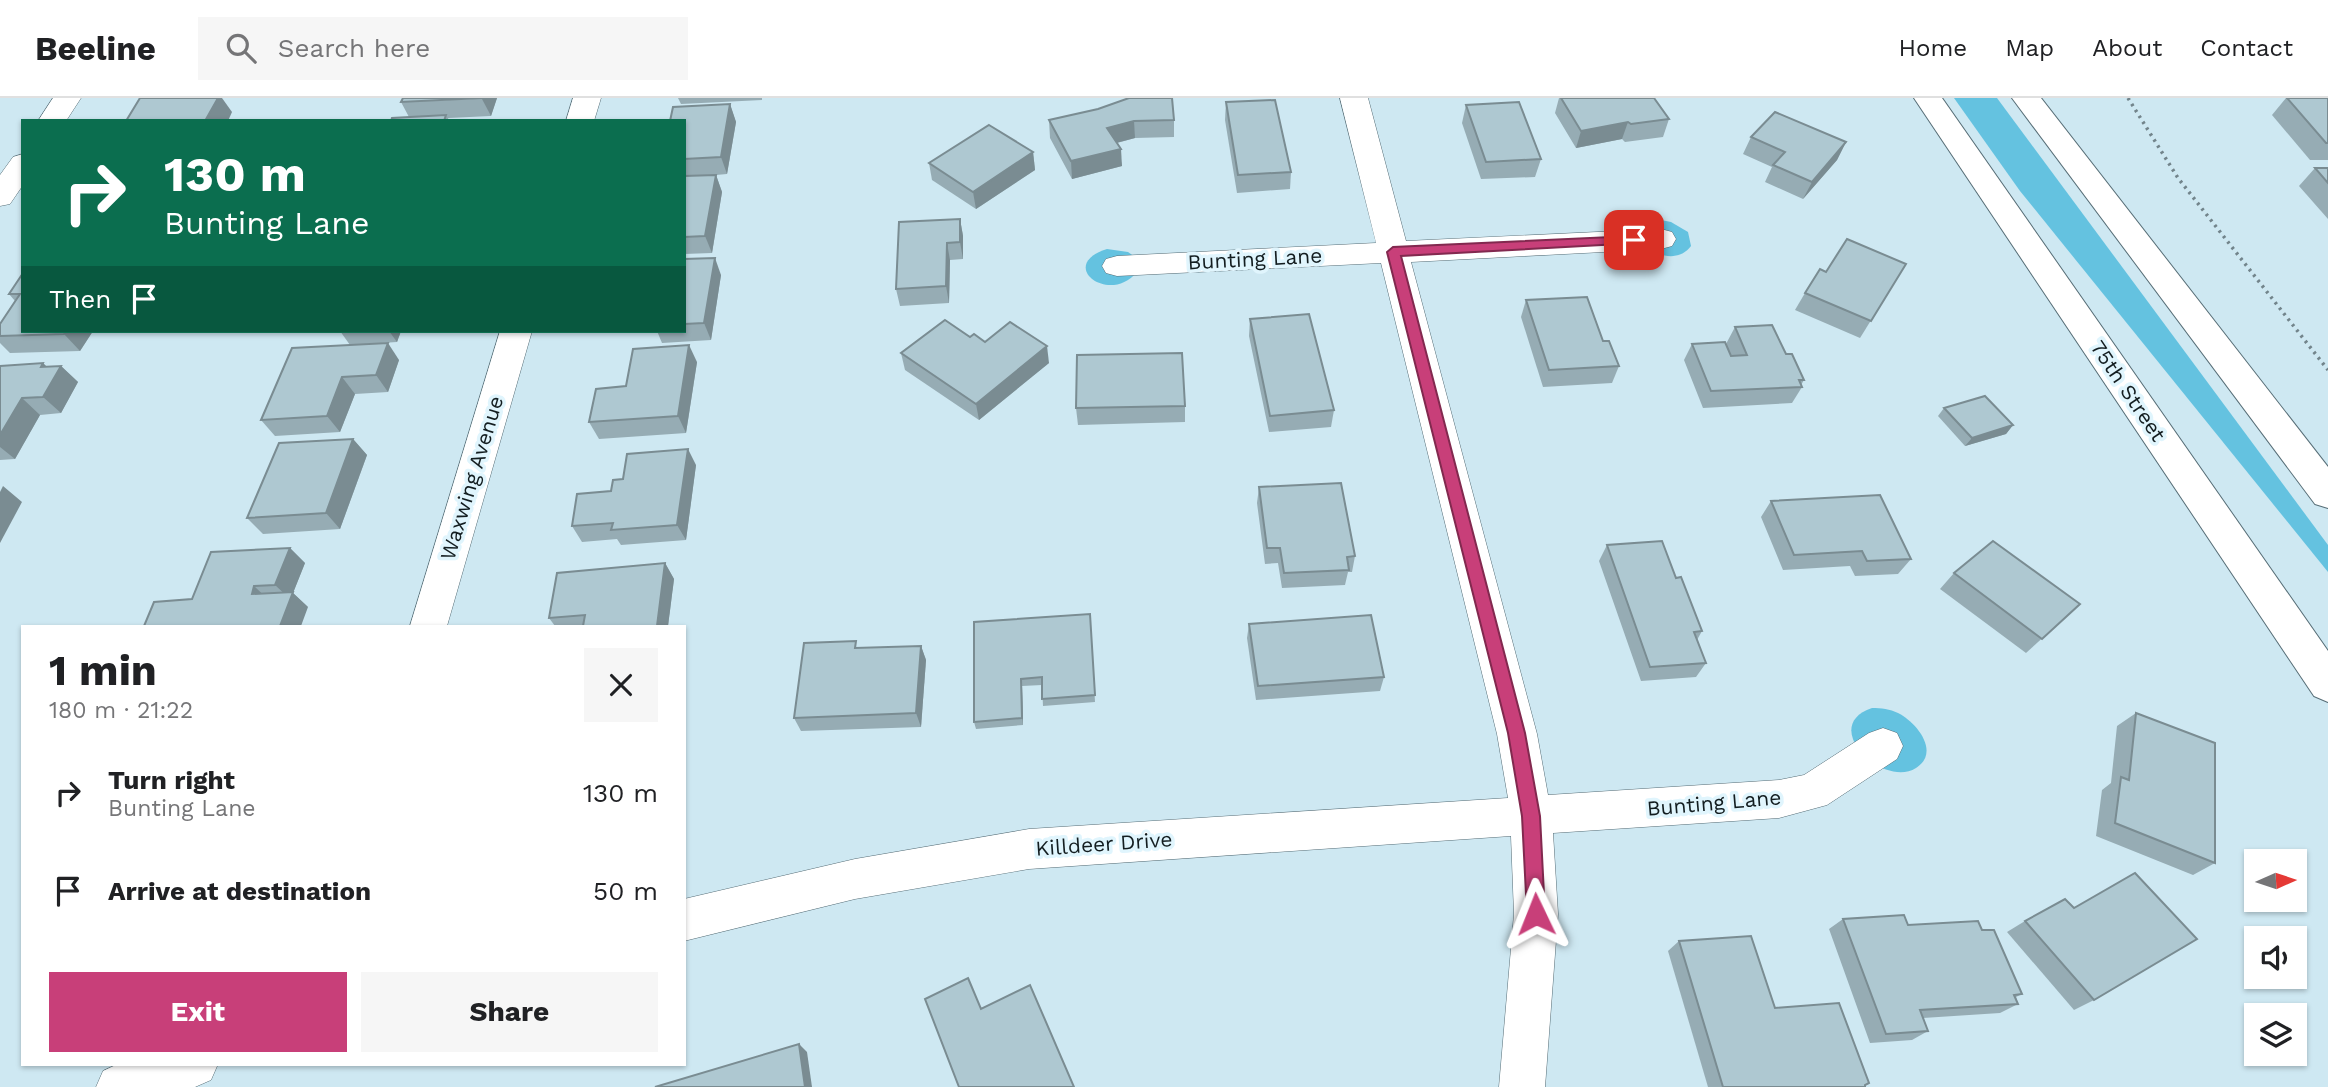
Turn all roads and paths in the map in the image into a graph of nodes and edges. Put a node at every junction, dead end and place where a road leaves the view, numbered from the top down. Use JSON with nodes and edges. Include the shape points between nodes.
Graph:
{"nodes":[{"id":1,"x":67,"y":98,"type":"edge"},
{"id":2,"x":587,"y":98,"type":"edge"},
{"id":3,"x":1354,"y":98,"type":"edge"},
{"id":4,"x":1928,"y":98,"type":"edge"},
{"id":5,"x":2026,"y":98,"type":"edge"},
{"id":6,"x":2129,"y":98,"type":"edge"},
{"id":7,"x":53,"y":119,"type":"edge"},
{"id":8,"x":581,"y":119,"type":"edge"},
{"id":9,"x":21,"y":166,"type":"edge"},
{"id":10,"x":0,"y":197,"type":"edge"},
{"id":11,"x":1661,"y":239,"type":"dead end"},
{"id":12,"x":1393,"y":252,"type":"junction"},
{"id":13,"x":1117,"y":266,"type":"dead end"},
{"id":14,"x":515,"y":333,"type":"edge"},
{"id":15,"x":2328,"y":370,"type":"edge"},
{"id":16,"x":2328,"y":494,"type":"edge"},
{"id":17,"x":428,"y":625,"type":"edge"},
{"id":18,"x":2328,"y":684,"type":"edge"},
{"id":19,"x":1883,"y":746,"type":"dead end"},
{"id":20,"x":1531,"y":816,"type":"junction"},
{"id":21,"x":686,"y":919,"type":"edge"},
{"id":22,"x":188,"y":1066,"type":"edge"},
{"id":23,"x":119,"y":1087,"type":"edge"},
{"id":24,"x":1522,"y":1087,"type":"edge"}],
"edges":[{"from":1,"to":7,"type":"street"},
{"from":2,"to":8,"type":"street"},
{"from":3,"to":12,"type":"street"},
{"from":4,"to":18,"type":"main road","name":"75th Street"},
{"from":5,"to":16,"type":"main road"},
{"from":6,"to":15,"type":"path","via":[[2178,178]]},
{"from":9,"to":10,"type":"street"},
{"from":11,"to":12,"type":"street","name":"Bunting Lane"},
{"from":12,"to":13,"type":"street","name":"Bunting Lane"},
{"from":12,"to":20,"type":"street","via":[[1517,733]]},
{"from":14,"to":17,"type":"street","name":"Waxwing Avenue"},
{"from":19,"to":20,"type":"street","name":"Bunting Lane","via":[[1813,792],[1779,799]]},
{"from":20,"to":21,"type":"street","name":"Killdeer Drive","via":[[1029,849],[967,857]]},
{"from":20,"to":24,"type":"street","via":[[1536,914]]},
{"from":22,"to":23,"type":"street"}]}
